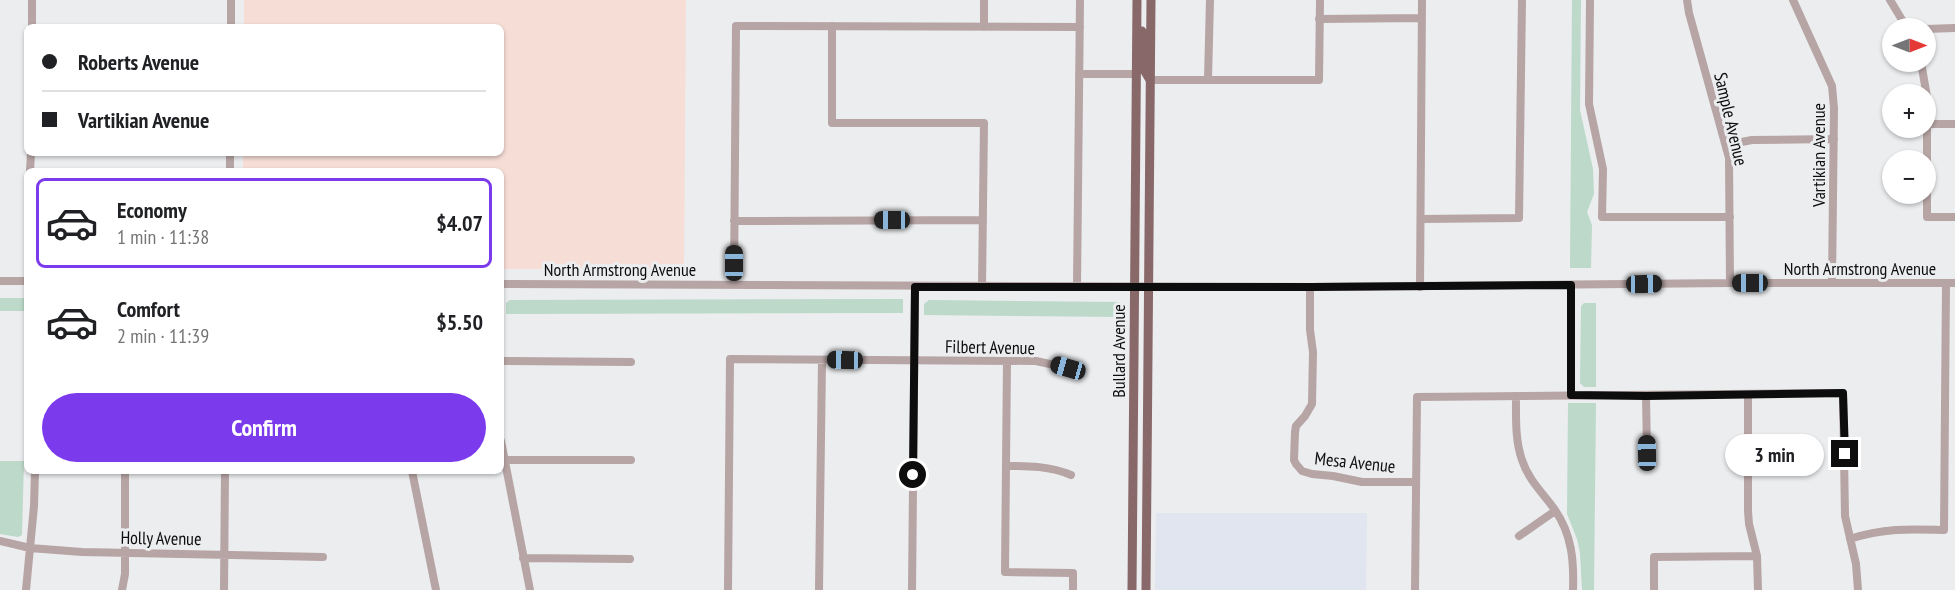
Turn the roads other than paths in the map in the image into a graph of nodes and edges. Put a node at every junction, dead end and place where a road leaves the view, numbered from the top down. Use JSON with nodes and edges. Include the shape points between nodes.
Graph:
{"nodes":[{"id":1,"x":32,"y":0,"type":"edge"},
{"id":2,"x":231,"y":0,"type":"edge"},
{"id":3,"x":984,"y":0,"type":"edge"},
{"id":4,"x":1080,"y":0,"type":"edge"},
{"id":5,"x":1151,"y":0,"type":"edge"},
{"id":6,"x":1210,"y":0,"type":"edge"},
{"id":7,"x":1320,"y":0,"type":"edge"},
{"id":8,"x":1422,"y":0,"type":"edge"},
{"id":9,"x":1522,"y":0,"type":"edge"},
{"id":10,"x":1590,"y":0,"type":"edge"},
{"id":11,"x":1687,"y":0,"type":"edge"},
{"id":12,"x":1793,"y":0,"type":"edge"},
{"id":13,"x":1890,"y":0,"type":"edge"},
{"id":14,"x":1137,"y":2,"type":"edge"},
{"id":15,"x":1422,"y":18,"type":"junction"},
{"id":16,"x":1901,"y":18,"type":"edge"},
{"id":17,"x":1319,"y":19,"type":"junction"},
{"id":18,"x":32,"y":24,"type":"edge"},
{"id":19,"x":231,"y":24,"type":"edge"},
{"id":20,"x":832,"y":26,"type":"junction"},
{"id":21,"x":984,"y":27,"type":"junction"},
{"id":22,"x":1080,"y":27,"type":"junction"},
{"id":23,"x":1955,"y":28,"type":"edge"},
{"id":24,"x":1936,"y":29,"type":"edge"},
{"id":25,"x":1079,"y":74,"type":"junction"},
{"id":26,"x":1136,"y":74,"type":"junction"},
{"id":27,"x":1208,"y":79,"type":"junction"},
{"id":28,"x":1150,"y":80,"type":"junction"},
{"id":29,"x":1936,"y":124,"type":"edge"},
{"id":30,"x":1955,"y":124,"type":"edge"},
{"id":31,"x":1927,"y":138,"type":"edge"},
{"id":32,"x":1834,"y":139,"type":"junction"},
{"id":33,"x":1726,"y":145,"type":"junction"},
{"id":34,"x":1730,"y":217,"type":"junction"},
{"id":35,"x":1955,"y":217,"type":"edge"},
{"id":36,"x":1421,"y":219,"type":"junction"},
{"id":37,"x":983,"y":220,"type":"junction"},
{"id":38,"x":734,"y":221,"type":"junction"},
{"id":39,"x":0,"y":281,"type":"edge"},
{"id":40,"x":24,"y":281,"type":"edge"},
{"id":41,"x":1730,"y":283,"type":"junction"},
{"id":42,"x":1832,"y":283,"type":"junction"},
{"id":43,"x":1950,"y":283,"type":"edge"},
{"id":44,"x":504,"y":284,"type":"edge"},
{"id":45,"x":734,"y":284,"type":"junction"},
{"id":46,"x":1571,"y":285,"type":"junction"},
{"id":47,"x":1077,"y":286,"type":"junction"},
{"id":48,"x":915,"y":287,"type":"junction"},
{"id":49,"x":982,"y":287,"type":"junction"},
{"id":50,"x":1135,"y":287,"type":"junction"},
{"id":51,"x":1148,"y":287,"type":"junction"},
{"id":52,"x":1310,"y":287,"type":"junction"},
{"id":53,"x":1420,"y":287,"type":"junction"},
{"id":54,"x":822,"y":360,"type":"junction"},
{"id":55,"x":504,"y":361,"type":"edge"},
{"id":56,"x":914,"y":361,"type":"junction"},
{"id":57,"x":1006,"y":361,"type":"junction"},
{"id":58,"x":631,"y":362,"type":"dead end"},
{"id":59,"x":1068,"y":368,"type":"dead end"},
{"id":60,"x":1571,"y":395,"type":"junction"},
{"id":61,"x":1748,"y":395,"type":"junction"},
{"id":62,"x":1516,"y":396,"type":"junction"},
{"id":63,"x":1646,"y":396,"type":"junction"},
{"id":64,"x":1647,"y":453,"type":"dead end"},
{"id":65,"x":504,"y":460,"type":"edge"},
{"id":66,"x":631,"y":460,"type":"dead end"},
{"id":67,"x":504,"y":465,"type":"edge"},
{"id":68,"x":1006,"y":466,"type":"junction"},
{"id":69,"x":35,"y":474,"type":"edge"},
{"id":70,"x":125,"y":474,"type":"edge"},
{"id":71,"x":225,"y":474,"type":"edge"},
{"id":72,"x":413,"y":474,"type":"edge"},
{"id":73,"x":1071,"y":475,"type":"dead end"},
{"id":74,"x":1416,"y":482,"type":"junction"},
{"id":75,"x":1556,"y":510,"type":"junction"},
{"id":76,"x":1519,"y":536,"type":"dead end"},
{"id":77,"x":1850,"y":539,"type":"junction"},
{"id":78,"x":0,"y":542,"type":"edge"},
{"id":79,"x":30,"y":548,"type":"junction"},
{"id":80,"x":125,"y":553,"type":"junction"},
{"id":81,"x":224,"y":554,"type":"junction"},
{"id":82,"x":1757,"y":556,"type":"junction"},
{"id":83,"x":323,"y":557,"type":"dead end"},
{"id":84,"x":523,"y":558,"type":"junction"},
{"id":85,"x":630,"y":559,"type":"dead end"},
{"id":86,"x":26,"y":590,"type":"edge"},
{"id":87,"x":122,"y":590,"type":"edge"},
{"id":88,"x":224,"y":590,"type":"edge"},
{"id":89,"x":436,"y":590,"type":"edge"},
{"id":90,"x":530,"y":590,"type":"edge"},
{"id":91,"x":728,"y":590,"type":"edge"},
{"id":92,"x":819,"y":590,"type":"edge"},
{"id":93,"x":912,"y":590,"type":"edge"},
{"id":94,"x":1073,"y":590,"type":"edge"},
{"id":95,"x":1132,"y":590,"type":"edge"},
{"id":96,"x":1146,"y":590,"type":"edge"},
{"id":97,"x":1415,"y":590,"type":"edge"},
{"id":98,"x":1573,"y":590,"type":"edge"},
{"id":99,"x":1654,"y":590,"type":"edge"},
{"id":100,"x":1758,"y":590,"type":"edge"},
{"id":101,"x":1858,"y":590,"type":"edge"}],
"edges":[{"from":1,"to":18,"type":"street"},
{"from":2,"to":19,"type":"street"},
{"from":3,"to":21,"type":"street"},
{"from":4,"to":22,"type":"street"},
{"from":5,"to":28,"type":"main road","name":"Bullard Avenue"},
{"from":6,"to":27,"type":"street"},
{"from":7,"to":17,"type":"street"},
{"from":8,"to":15,"type":"street"},
{"from":9,"to":36,"type":"street","via":[[1519,218]]},
{"from":10,"to":34,"type":"street","via":[[1589,104],[1603,169],[1602,217]]},
{"from":11,"to":33,"type":"street","name":"Sample Avenue"},
{"from":12,"to":32,"type":"street","name":"Vartikian Avenue","via":[[1832,86]]},
{"from":13,"to":16,"type":"street"},
{"from":14,"to":26,"type":"main road","name":"Bullard Avenue"},
{"from":14,"to":28,"type":"main road","name":"Bullard Avenue","via":[[1144,70]]},
{"from":15,"to":17,"type":"street"},
{"from":15,"to":36,"type":"street"},
{"from":17,"to":27,"type":"street","via":[[1319,80]]},
{"from":20,"to":21,"type":"street"},
{"from":20,"to":37,"type":"street","via":[[832,123],[984,123]]},
{"from":20,"to":38,"type":"street","via":[[736,26]]},
{"from":21,"to":22,"type":"street"},
{"from":22,"to":25,"type":"street"},
{"from":23,"to":24,"type":"street"},
{"from":25,"to":26,"type":"street"},
{"from":25,"to":47,"type":"street"},
{"from":26,"to":50,"type":"main road","name":"Bullard Avenue"},
{"from":27,"to":28,"type":"street"},
{"from":28,"to":51,"type":"main road","name":"Bullard Avenue"},
{"from":29,"to":30,"type":"street"},
{"from":31,"to":35,"type":"street","via":[[1927,217]]},
{"from":32,"to":33,"type":"street","via":[[1752,140]]},
{"from":32,"to":42,"type":"street","name":"Vartikian Avenue"},
{"from":33,"to":34,"type":"street","name":"Sample Avenue"},
{"from":34,"to":41,"type":"street","name":"Sample Avenue"},
{"from":36,"to":53,"type":"street"},
{"from":37,"to":38,"type":"street"},
{"from":37,"to":49,"type":"street"},
{"from":38,"to":45,"type":"street"},
{"from":39,"to":40,"type":"street"},
{"from":41,"to":42,"type":"street","name":"North Armstrong Avenue"},
{"from":41,"to":46,"type":"street","name":"North Armstrong Avenue"},
{"from":42,"to":43,"type":"street","name":"North Armstrong Avenue"},
{"from":43,"to":77,"type":"street","via":[[1944,530],[1882,530]]},
{"from":44,"to":45,"type":"street","name":"North Armstrong Avenue"},
{"from":45,"to":48,"type":"street","name":"North Armstrong Avenue"},
{"from":46,"to":53,"type":"street","name":"North Armstrong Avenue"},
{"from":46,"to":60,"type":"street"},
{"from":47,"to":49,"type":"street","name":"North Armstrong Avenue"},
{"from":47,"to":50,"type":"street","name":"North Armstrong Avenue"},
{"from":48,"to":49,"type":"street","name":"North Armstrong Avenue"},
{"from":48,"to":56,"type":"street"},
{"from":50,"to":51,"type":"street","name":"North Armstrong Avenue"},
{"from":50,"to":95,"type":"main road","name":"Bullard Avenue"},
{"from":51,"to":52,"type":"street","name":"North Armstrong Avenue"},
{"from":51,"to":96,"type":"main road","name":"Bullard Avenue"},
{"from":52,"to":53,"type":"street","name":"North Armstrong Avenue"},
{"from":52,"to":74,"type":"street","name":"Mesa Avenue","via":[[1312,397],[1310,410],[1296,426],[1296,464],[1312,474],[1362,482]]},
{"from":54,"to":56,"type":"street","name":"Filbert Avenue"},
{"from":54,"to":91,"type":"street","name":"Filbert Avenue","via":[[730,359]]},
{"from":54,"to":92,"type":"street"},
{"from":55,"to":58,"type":"street"},
{"from":56,"to":57,"type":"street","name":"Filbert Avenue"},
{"from":56,"to":93,"type":"street"},
{"from":57,"to":59,"type":"street","name":"Filbert Avenue","via":[[1036,361]]},
{"from":57,"to":68,"type":"street"},
{"from":60,"to":62,"type":"street"},
{"from":60,"to":63,"type":"street"},
{"from":61,"to":63,"type":"street"},
{"from":61,"to":77,"type":"street","via":[[1843,393],[1845,508]]},
{"from":61,"to":82,"type":"street","via":[[1748,511]]},
{"from":62,"to":74,"type":"street","via":[[1417,398]]},
{"from":62,"to":75,"type":"street","via":[[1521,459],[1528,476]]},
{"from":63,"to":64,"type":"street"},
{"from":65,"to":66,"type":"street"},
{"from":67,"to":84,"type":"street"},
{"from":68,"to":73,"type":"street","via":[[1040,466]]},
{"from":68,"to":94,"type":"street","via":[[1005,572],[1073,573]]},
{"from":69,"to":79,"type":"street"},
{"from":70,"to":80,"type":"street"},
{"from":71,"to":81,"type":"street"},
{"from":72,"to":89,"type":"street"},
{"from":74,"to":97,"type":"street"},
{"from":75,"to":76,"type":"street"},
{"from":75,"to":98,"type":"street","via":[[1571,545]]},
{"from":77,"to":101,"type":"street"},
{"from":78,"to":79,"type":"street","name":"Holly Avenue"},
{"from":79,"to":80,"type":"street","name":"Holly Avenue"},
{"from":79,"to":86,"type":"street"},
{"from":80,"to":81,"type":"street","name":"Holly Avenue"},
{"from":80,"to":87,"type":"street"},
{"from":81,"to":83,"type":"street","name":"Holly Avenue"},
{"from":81,"to":88,"type":"street"},
{"from":82,"to":99,"type":"street","via":[[1654,557]]},
{"from":82,"to":100,"type":"street"},
{"from":84,"to":85,"type":"street"},
{"from":84,"to":90,"type":"street"}]}
